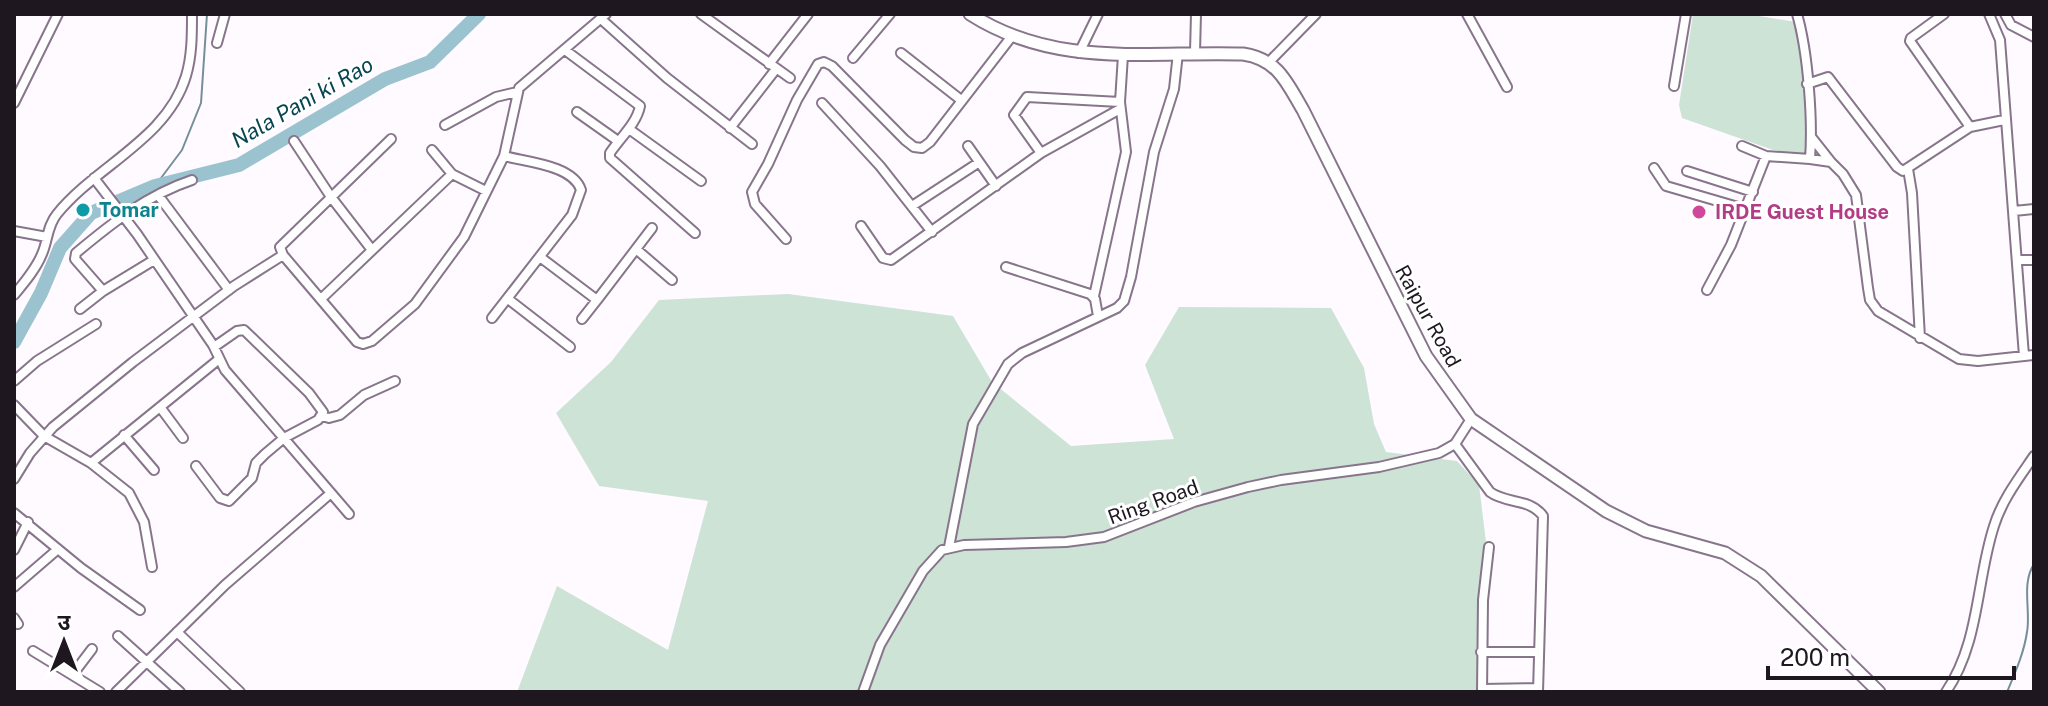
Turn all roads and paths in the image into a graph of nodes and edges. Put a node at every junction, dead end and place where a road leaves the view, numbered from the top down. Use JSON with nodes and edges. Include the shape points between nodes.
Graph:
{"nodes":[{"id":1,"x":58,"y":14,"type":"edge"},
{"id":2,"x":192,"y":14,"type":"edge"},
{"id":3,"x":225,"y":14,"type":"edge"},
{"id":4,"x":701,"y":14,"type":"edge"},
{"id":5,"x":808,"y":14,"type":"edge"},
{"id":6,"x":890,"y":14,"type":"edge"},
{"id":7,"x":971,"y":14,"type":"edge"},
{"id":8,"x":1098,"y":14,"type":"edge"},
{"id":9,"x":1196,"y":14,"type":"edge"},
{"id":10,"x":1316,"y":14,"type":"edge"},
{"id":11,"x":1467,"y":14,"type":"edge"},
{"id":12,"x":1686,"y":14,"type":"edge"},
{"id":13,"x":1785,"y":14,"type":"edge"},
{"id":14,"x":1944,"y":14,"type":"edge"},
{"id":15,"x":1989,"y":14,"type":"edge"},
{"id":16,"x":2005,"y":14,"type":"edge"},
{"id":17,"x":1797,"y":15,"type":"edge"},
{"id":18,"x":604,"y":16,"type":"edge"},
{"id":19,"x":713,"y":17,"type":"edge"},
{"id":20,"x":1012,"y":36,"type":"junction"},
{"id":21,"x":2034,"y":37,"type":"edge"},
{"id":22,"x":217,"y":43,"type":"dead end"},
{"id":23,"x":565,"y":50,"type":"junction"},
{"id":24,"x":1195,"y":52,"type":"junction"},
{"id":25,"x":901,"y":53,"type":"dead end"},
{"id":26,"x":1079,"y":53,"type":"junction"},
{"id":27,"x":1178,"y":53,"type":"junction"},
{"id":28,"x":1123,"y":55,"type":"junction"},
{"id":29,"x":853,"y":58,"type":"dead end"},
{"id":30,"x":1269,"y":62,"type":"junction"},
{"id":31,"x":773,"y":67,"type":"junction"},
{"id":32,"x":790,"y":78,"type":"dead end"},
{"id":33,"x":1807,"y":84,"type":"junction"},
{"id":34,"x":1674,"y":86,"type":"dead end"},
{"id":35,"x":1507,"y":87,"type":"dead end"},
{"id":36,"x":517,"y":92,"type":"junction"},
{"id":37,"x":961,"y":100,"type":"junction"},
{"id":38,"x":14,"y":103,"type":"edge"},
{"id":39,"x":822,"y":103,"type":"dead end"},
{"id":40,"x":1120,"y":105,"type":"junction"},
{"id":41,"x":577,"y":112,"type":"dead end"},
{"id":42,"x":2004,"y":120,"type":"junction"},
{"id":43,"x":445,"y":125,"type":"dead end"},
{"id":44,"x":1970,"y":127,"type":"junction"},
{"id":45,"x":730,"y":128,"type":"junction"},
{"id":46,"x":629,"y":129,"type":"junction"},
{"id":47,"x":1812,"y":137,"type":"junction"},
{"id":48,"x":391,"y":139,"type":"dead end"},
{"id":49,"x":294,"y":141,"type":"dead end"},
{"id":50,"x":618,"y":141,"type":"junction"},
{"id":51,"x":752,"y":144,"type":"dead end"},
{"id":52,"x":968,"y":146,"type":"dead end"},
{"id":53,"x":1742,"y":146,"type":"dead end"},
{"id":54,"x":432,"y":150,"type":"dead end"},
{"id":55,"x":1041,"y":153,"type":"junction"},
{"id":56,"x":504,"y":156,"type":"junction"},
{"id":57,"x":1766,"y":156,"type":"junction"},
{"id":58,"x":1810,"y":159,"type":"junction"},
{"id":59,"x":1831,"y":162,"type":"junction"},
{"id":60,"x":978,"y":163,"type":"junction"},
{"id":61,"x":1654,"y":168,"type":"dead end"},
{"id":62,"x":1908,"y":169,"type":"junction"},
{"id":63,"x":1687,"y":171,"type":"dead end"},
{"id":64,"x":452,"y":174,"type":"junction"},
{"id":65,"x":94,"y":178,"type":"junction"},
{"id":66,"x":192,"y":180,"type":"dead end"},
{"id":67,"x":701,"y":181,"type":"dead end"},
{"id":68,"x":996,"y":186,"type":"junction"},
{"id":69,"x":486,"y":191,"type":"junction"},
{"id":70,"x":1753,"y":192,"type":"junction"},
{"id":71,"x":158,"y":195,"type":"junction"},
{"id":72,"x":331,"y":197,"type":"junction"},
{"id":73,"x":912,"y":206,"type":"junction"},
{"id":74,"x":1745,"y":209,"type":"junction"},
{"id":75,"x":2034,"y":209,"type":"edge"},
{"id":76,"x":2014,"y":211,"type":"junction"},
{"id":77,"x":120,"y":212,"type":"junction"},
{"id":78,"x":861,"y":226,"type":"dead end"},
{"id":79,"x":652,"y":228,"type":"dead end"},
{"id":80,"x":14,"y":231,"type":"edge"},
{"id":81,"x":932,"y":232,"type":"junction"},
{"id":82,"x":695,"y":233,"type":"dead end"},
{"id":83,"x":47,"y":237,"type":"junction"},
{"id":84,"x":786,"y":239,"type":"dead end"},
{"id":85,"x":636,"y":249,"type":"junction"},
{"id":86,"x":372,"y":250,"type":"junction"},
{"id":87,"x":283,"y":255,"type":"junction"},
{"id":88,"x":540,"y":257,"type":"junction"},
{"id":89,"x":154,"y":260,"type":"junction"},
{"id":90,"x":2018,"y":260,"type":"junction"},
{"id":91,"x":2034,"y":260,"type":"edge"},
{"id":92,"x":1006,"y":267,"type":"dead end"},
{"id":93,"x":672,"y":280,"type":"dead end"},
{"id":94,"x":229,"y":290,"type":"junction"},
{"id":95,"x":1707,"y":290,"type":"dead end"},
{"id":96,"x":103,"y":291,"type":"junction"},
{"id":97,"x":14,"y":295,"type":"edge"},
{"id":98,"x":1094,"y":296,"type":"junction"},
{"id":99,"x":322,"y":298,"type":"junction"},
{"id":100,"x":508,"y":299,"type":"junction"},
{"id":101,"x":597,"y":300,"type":"junction"},
{"id":102,"x":80,"y":309,"type":"dead end"},
{"id":103,"x":1098,"y":316,"type":"junction"},
{"id":104,"x":193,"y":318,"type":"junction"},
{"id":105,"x":492,"y":318,"type":"dead end"},
{"id":106,"x":582,"y":319,"type":"dead end"},
{"id":107,"x":96,"y":324,"type":"dead end"},
{"id":108,"x":1920,"y":338,"type":"junction"},
{"id":109,"x":214,"y":347,"type":"junction"},
{"id":110,"x":570,"y":347,"type":"dead end"},
{"id":111,"x":2034,"y":355,"type":"edge"},
{"id":112,"x":2024,"y":356,"type":"junction"},
{"id":113,"x":218,"y":360,"type":"junction"},
{"id":114,"x":14,"y":381,"type":"edge"},
{"id":115,"x":395,"y":381,"type":"dead end"},
{"id":116,"x":14,"y":405,"type":"edge"},
{"id":117,"x":160,"y":407,"type":"junction"},
{"id":118,"x":322,"y":416,"type":"junction"},
{"id":119,"x":1471,"y":419,"type":"junction"},
{"id":120,"x":124,"y":435,"type":"junction"},
{"id":121,"x":44,"y":436,"type":"junction"},
{"id":122,"x":183,"y":438,"type":"dead end"},
{"id":123,"x":284,"y":438,"type":"junction"},
{"id":124,"x":1455,"y":444,"type":"junction"},
{"id":125,"x":2034,"y":456,"type":"edge"},
{"id":126,"x":91,"y":463,"type":"junction"},
{"id":127,"x":196,"y":466,"type":"dead end"},
{"id":128,"x":154,"y":470,"type":"dead end"},
{"id":129,"x":14,"y":479,"type":"edge"},
{"id":130,"x":331,"y":493,"type":"junction"},
{"id":131,"x":14,"y":513,"type":"edge"},
{"id":132,"x":349,"y":514,"type":"dead end"},
{"id":133,"x":28,"y":522,"type":"junction"},
{"id":134,"x":949,"y":547,"type":"junction"},
{"id":135,"x":1489,"y":547,"type":"dead end"},
{"id":136,"x":58,"y":549,"type":"junction"},
{"id":137,"x":14,"y":550,"type":"edge"},
{"id":138,"x":152,"y":567,"type":"dead end"},
{"id":139,"x":14,"y":587,"type":"edge"},
{"id":140,"x":140,"y":610,"type":"dead end"},
{"id":141,"x":177,"y":632,"type":"junction"},
{"id":142,"x":118,"y":636,"type":"dead end"},
{"id":143,"x":92,"y":649,"type":"dead end"},
{"id":144,"x":33,"y":651,"type":"dead end"},
{"id":145,"x":1481,"y":652,"type":"junction"},
{"id":146,"x":1538,"y":652,"type":"junction"},
{"id":147,"x":148,"y":663,"type":"junction"},
{"id":148,"x":73,"y":674,"type":"junction"},
{"id":149,"x":175,"y":690,"type":"edge"},
{"id":150,"x":1509,"y":690,"type":"edge"},
{"id":151,"x":1538,"y":690,"type":"edge"},
{"id":152,"x":1482,"y":691,"type":"edge"},
{"id":153,"x":100,"y":692,"type":"edge"},
{"id":154,"x":116,"y":692,"type":"edge"},
{"id":155,"x":240,"y":692,"type":"edge"},
{"id":156,"x":863,"y":692,"type":"edge"},
{"id":157,"x":1879,"y":692,"type":"edge"},
{"id":158,"x":1946,"y":692,"type":"edge"}],
"edges":[{"from":1,"to":38,"type":"street"},
{"from":2,"to":65,"type":"street","via":[[189,66],[176,101],[162,121]]},
{"from":3,"to":22,"type":"street"},
{"from":4,"to":19,"type":"street"},
{"from":5,"to":31,"type":"street"},
{"from":6,"to":29,"type":"street"},
{"from":7,"to":20,"type":"main road"},
{"from":8,"to":26,"type":"street"},
{"from":9,"to":24,"type":"street"},
{"from":10,"to":30,"type":"street"},
{"from":11,"to":35,"type":"street"},
{"from":12,"to":34,"type":"street"},
{"from":13,"to":17,"type":"street"},
{"from":14,"to":44,"type":"street","via":[[1910,41]]},
{"from":15,"to":42,"type":"street","via":[[2000,40]]},
{"from":16,"to":21,"type":"street","via":[[2011,25]]},
{"from":17,"to":33,"type":"street"},
{"from":18,"to":23,"type":"street"},
{"from":18,"to":45,"type":"street","via":[[667,78]]},
{"from":19,"to":31,"type":"street"},
{"from":20,"to":26,"type":"main road"},
{"from":20,"to":37,"type":"street"},
{"from":23,"to":36,"type":"street"},
{"from":23,"to":46,"type":"street","via":[[640,106]]},
{"from":24,"to":27,"type":"main road"},
{"from":24,"to":30,"type":"main road","via":[[1255,56]]},
{"from":25,"to":37,"type":"street"},
{"from":26,"to":28,"type":"main road"},
{"from":27,"to":28,"type":"main road"},
{"from":27,"to":103,"type":"street","via":[[1127,293],[1121,305]]},
{"from":28,"to":40,"type":"street"},
{"from":30,"to":119,"type":"main road","name":"Raipur Road","via":[[1303,110],[1426,356]]},
{"from":31,"to":32,"type":"street"},
{"from":31,"to":45,"type":"street"},
{"from":33,"to":47,"type":"street"},
{"from":33,"to":62,"type":"street","via":[[1828,77],[1897,167]]},
{"from":36,"to":43,"type":"street","via":[[496,97]]},
{"from":36,"to":56,"type":"street"},
{"from":37,"to":84,"type":"street","via":[[930,142],[917,149],[838,72],[827,63],[818,64],[752,192],[755,204]]},
{"from":39,"to":73,"type":"street"},
{"from":40,"to":55,"type":"street"},
{"from":40,"to":55,"type":"street","via":[[1024,98],[1015,118]]},
{"from":40,"to":98,"type":"street","via":[[1126,159]]},
{"from":41,"to":50,"type":"street"},
{"from":42,"to":44,"type":"street"},
{"from":42,"to":76,"type":"street"},
{"from":44,"to":62,"type":"street"},
{"from":45,"to":51,"type":"street"},
{"from":46,"to":50,"type":"street"},
{"from":46,"to":67,"type":"street"},
{"from":47,"to":58,"type":"street"},
{"from":47,"to":59,"type":"street"},
{"from":48,"to":72,"type":"street"},
{"from":49,"to":72,"type":"street"},
{"from":50,"to":82,"type":"street","via":[[610,153],[612,161]]},
{"from":52,"to":60,"type":"street"},
{"from":53,"to":57,"type":"street"},
{"from":54,"to":64,"type":"street"},
{"from":55,"to":68,"type":"street"},
{"from":56,"to":69,"type":"street"},
{"from":56,"to":88,"type":"street","via":[[562,172],[580,185],[578,204]]},
{"from":57,"to":58,"type":"street"},
{"from":57,"to":70,"type":"street"},
{"from":58,"to":59,"type":"street"},
{"from":59,"to":108,"type":"street","via":[[1856,195],[1873,306]]},
{"from":60,"to":68,"type":"street"},
{"from":60,"to":73,"type":"street"},
{"from":61,"to":74,"type":"street","via":[[1666,186]]},
{"from":62,"to":108,"type":"street"},
{"from":63,"to":70,"type":"street"},
{"from":64,"to":69,"type":"street"},
{"from":64,"to":86,"type":"street"},
{"from":65,"to":77,"type":"street"},
{"from":65,"to":83,"type":"street","via":[[57,215]]},
{"from":66,"to":71,"type":"street"},
{"from":68,"to":81,"type":"street"},
{"from":69,"to":99,"type":"street","via":[[464,237],[424,294],[372,341],[357,342]]},
{"from":70,"to":74,"type":"street"},
{"from":71,"to":77,"type":"street"},
{"from":71,"to":94,"type":"street"},
{"from":72,"to":86,"type":"street"},
{"from":72,"to":87,"type":"street","via":[[281,245]]},
{"from":73,"to":81,"type":"street"},
{"from":74,"to":95,"type":"street"},
{"from":75,"to":76,"type":"street"},
{"from":76,"to":90,"type":"street"},
{"from":77,"to":89,"type":"street"},
{"from":77,"to":96,"type":"street","via":[[75,255]]},
{"from":78,"to":81,"type":"street","via":[[887,260]]},
{"from":79,"to":85,"type":"street"},
{"from":80,"to":83,"type":"street"},
{"from":83,"to":97,"type":"street","via":[[40,258]]},
{"from":85,"to":93,"type":"street"},
{"from":85,"to":101,"type":"street"},
{"from":86,"to":99,"type":"street"},
{"from":87,"to":94,"type":"street"},
{"from":87,"to":99,"type":"street"},
{"from":88,"to":100,"type":"street"},
{"from":88,"to":101,"type":"street"},
{"from":89,"to":96,"type":"street"},
{"from":89,"to":104,"type":"street"},
{"from":90,"to":91,"type":"street"},
{"from":90,"to":112,"type":"street"},
{"from":92,"to":98,"type":"street"},
{"from":94,"to":104,"type":"street"},
{"from":96,"to":102,"type":"street"},
{"from":98,"to":103,"type":"street"},
{"from":100,"to":105,"type":"street"},
{"from":100,"to":110,"type":"street"},
{"from":101,"to":106,"type":"street"},
{"from":103,"to":134,"type":"street","via":[[1008,364],[973,424]]},
{"from":104,"to":109,"type":"street"},
{"from":104,"to":121,"type":"street"},
{"from":107,"to":114,"type":"street"},
{"from":108,"to":112,"type":"street","via":[[1966,360]]},
{"from":109,"to":113,"type":"street"},
{"from":109,"to":118,"type":"street","via":[[244,330],[317,402]]},
{"from":111,"to":112,"type":"street"},
{"from":113,"to":117,"type":"street"},
{"from":113,"to":123,"type":"street"},
{"from":115,"to":118,"type":"street","via":[[364,395],[340,415]]},
{"from":116,"to":121,"type":"street"},
{"from":117,"to":120,"type":"street"},
{"from":117,"to":122,"type":"street"},
{"from":118,"to":123,"type":"street"},
{"from":119,"to":124,"type":"street"},
{"from":119,"to":157,"type":"main road","name":"Raipur Road","via":[[1606,511],[1646,531],[1725,553],[1744,564]]},
{"from":120,"to":126,"type":"street"},
{"from":120,"to":128,"type":"street"},
{"from":121,"to":126,"type":"street"},
{"from":121,"to":129,"type":"street"},
{"from":123,"to":127,"type":"street","via":[[257,461],[252,478],[229,501],[220,498]]},
{"from":123,"to":130,"type":"street"},
{"from":124,"to":134,"type":"street","name":"Ring Road","via":[[1390,465],[1248,487],[1104,537]]},
{"from":124,"to":146,"type":"street","via":[[1496,497],[1534,507],[1543,516]]},
{"from":125,"to":158,"type":"street","via":[[1994,523],[1972,635]]},
{"from":126,"to":138,"type":"street","via":[[135,502],[147,532]]},
{"from":130,"to":132,"type":"street"},
{"from":130,"to":141,"type":"street"},
{"from":131,"to":133,"type":"street"},
{"from":133,"to":136,"type":"street"},
{"from":133,"to":137,"type":"street"},
{"from":134,"to":156,"type":"street","via":[[923,571],[902,606]]},
{"from":135,"to":145,"type":"street"},
{"from":136,"to":139,"type":"street"},
{"from":136,"to":140,"type":"street"},
{"from":141,"to":147,"type":"street"},
{"from":141,"to":155,"type":"street"},
{"from":142,"to":147,"type":"street"},
{"from":143,"to":148,"type":"street"},
{"from":144,"to":148,"type":"street"},
{"from":145,"to":146,"type":"street"},
{"from":145,"to":152,"type":"street"},
{"from":146,"to":151,"type":"street"},
{"from":147,"to":149,"type":"street"},
{"from":147,"to":154,"type":"street"},
{"from":148,"to":153,"type":"street"},
{"from":150,"to":151,"type":"street"},
{"from":150,"to":152,"type":"street"}]}
